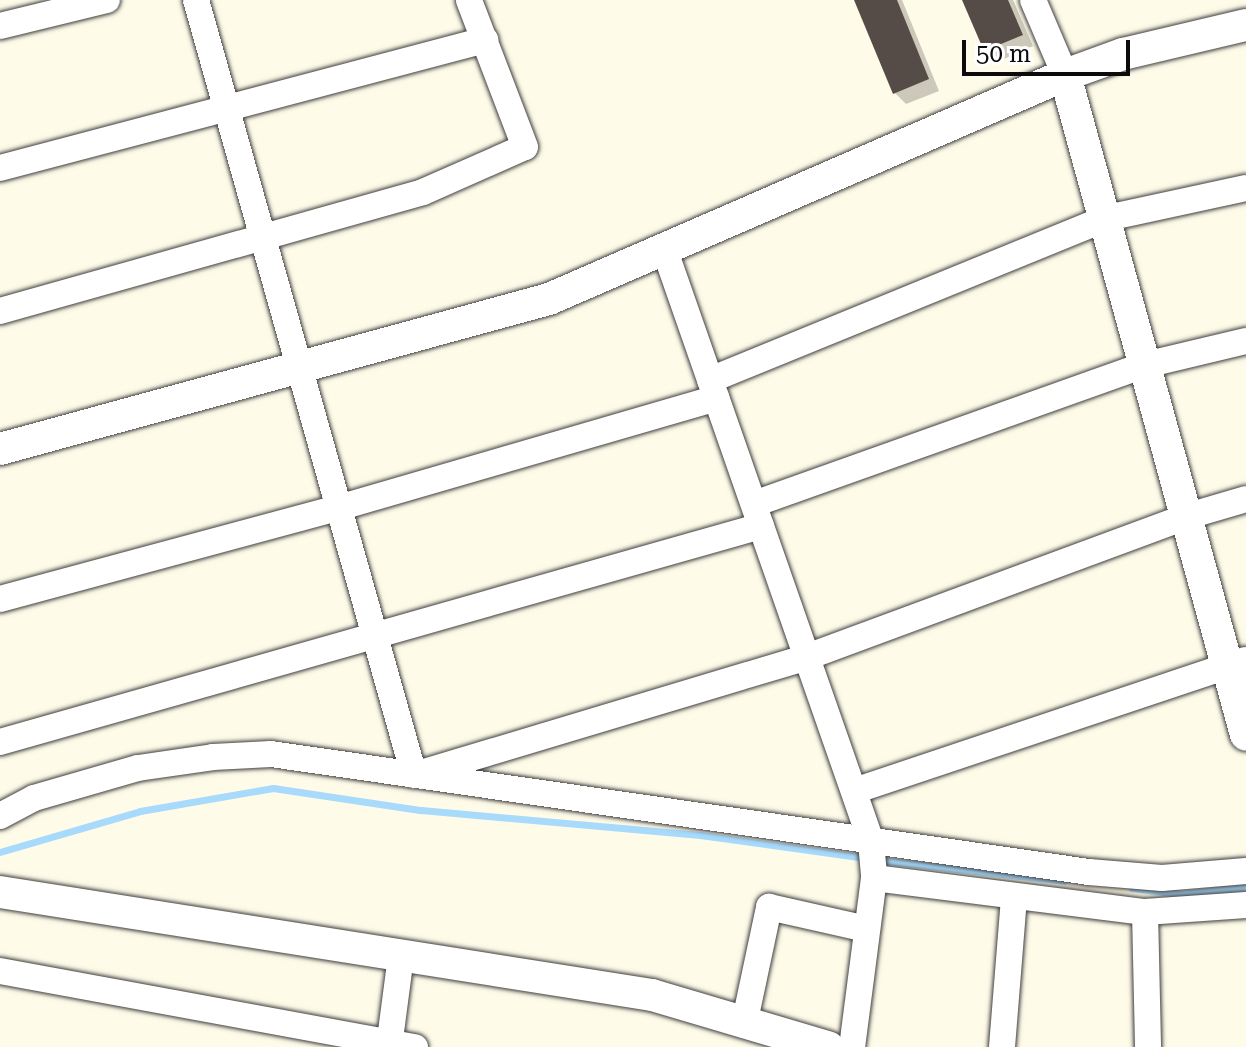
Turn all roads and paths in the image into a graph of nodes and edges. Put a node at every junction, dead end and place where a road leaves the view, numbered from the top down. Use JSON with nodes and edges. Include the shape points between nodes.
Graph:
{"nodes":[{"id":1,"x":107,"y":0,"type":"edge"},
{"id":2,"x":196,"y":0,"type":"edge"},
{"id":3,"x":469,"y":0,"type":"edge"},
{"id":4,"x":1033,"y":0,"type":"edge"},
{"id":5,"x":1246,"y":25,"type":"edge"},
{"id":6,"x":0,"y":26,"type":"edge"},
{"id":7,"x":485,"y":40,"type":"junction"},
{"id":8,"x":1065,"y":75,"type":"junction"},
{"id":9,"x":226,"y":108,"type":"junction"},
{"id":10,"x":0,"y":168,"type":"edge"},
{"id":11,"x":1246,"y":188,"type":"edge"},
{"id":12,"x":1107,"y":218,"type":"junction"},
{"id":13,"x":263,"y":238,"type":"junction"},
{"id":14,"x":664,"y":248,"type":"junction"},
{"id":15,"x":0,"y":311,"type":"edge"},
{"id":16,"x":1246,"y":341,"type":"edge"},
{"id":17,"x":1145,"y":365,"type":"junction"},
{"id":18,"x":299,"y":368,"type":"junction"},
{"id":19,"x":713,"y":389,"type":"junction"},
{"id":20,"x":0,"y":449,"type":"edge"},
{"id":21,"x":1246,"y":499,"type":"edge"},
{"id":22,"x":338,"y":508,"type":"junction"},
{"id":23,"x":758,"y":515,"type":"junction"},
{"id":24,"x":1188,"y":516,"type":"junction"},
{"id":25,"x":0,"y":599,"type":"edge"},
{"id":26,"x":375,"y":638,"type":"junction"},
{"id":27,"x":807,"y":657,"type":"junction"},
{"id":28,"x":1237,"y":663,"type":"edge"},
{"id":29,"x":1246,"y":735,"type":"edge"},
{"id":30,"x":0,"y":742,"type":"edge"},
{"id":31,"x":414,"y":775,"type":"junction"},
{"id":32,"x":854,"y":791,"type":"junction"},
{"id":33,"x":0,"y":816,"type":"edge"},
{"id":34,"x":871,"y":841,"type":"junction"},
{"id":35,"x":1246,"y":871,"type":"edge"},
{"id":36,"x":874,"y":878,"type":"junction"},
{"id":37,"x":0,"y":892,"type":"edge"},
{"id":38,"x":1014,"y":898,"type":"junction"},
{"id":39,"x":1246,"y":905,"type":"edge"},
{"id":40,"x":1145,"y":912,"type":"junction"},
{"id":41,"x":867,"y":929,"type":"junction"},
{"id":42,"x":401,"y":956,"type":"junction"},
{"id":43,"x":0,"y":971,"type":"edge"},
{"id":44,"x":744,"y":1025,"type":"junction"},
{"id":45,"x":398,"y":1045,"type":"edge"},
{"id":46,"x":828,"y":1047,"type":"edge"},
{"id":47,"x":852,"y":1047,"type":"edge"},
{"id":48,"x":1002,"y":1047,"type":"edge"},
{"id":49,"x":1148,"y":1047,"type":"edge"}],
"edges":[{"from":1,"to":6,"type":"street"},
{"from":2,"to":9,"type":"street"},
{"from":3,"to":7,"type":"street"},
{"from":4,"to":8,"type":"street"},
{"from":5,"to":8,"type":"street","via":[[1123,54]]},
{"from":7,"to":9,"type":"street"},
{"from":7,"to":13,"type":"street","via":[[525,147],[423,192]]},
{"from":8,"to":12,"type":"street"},
{"from":8,"to":14,"type":"street"},
{"from":9,"to":10,"type":"street"},
{"from":9,"to":13,"type":"street"},
{"from":11,"to":12,"type":"street"},
{"from":12,"to":17,"type":"street"},
{"from":12,"to":19,"type":"street"},
{"from":13,"to":15,"type":"street"},
{"from":13,"to":18,"type":"street"},
{"from":14,"to":18,"type":"street","via":[[549,299]]},
{"from":14,"to":19,"type":"street"},
{"from":16,"to":17,"type":"street"},
{"from":17,"to":23,"type":"street"},
{"from":17,"to":24,"type":"street"},
{"from":18,"to":20,"type":"street"},
{"from":18,"to":22,"type":"street"},
{"from":19,"to":22,"type":"street"},
{"from":19,"to":23,"type":"street"},
{"from":21,"to":24,"type":"street"},
{"from":22,"to":25,"type":"street"},
{"from":22,"to":26,"type":"street"},
{"from":23,"to":26,"type":"street"},
{"from":23,"to":27,"type":"street"},
{"from":24,"to":27,"type":"street"},
{"from":24,"to":28,"type":"street"},
{"from":26,"to":30,"type":"street"},
{"from":26,"to":31,"type":"street"},
{"from":27,"to":31,"type":"street"},
{"from":27,"to":32,"type":"street"},
{"from":28,"to":29,"type":"street"},
{"from":28,"to":32,"type":"street"},
{"from":31,"to":33,"type":"street","via":[[271,754],[213,757],[138,768],[34,798]]},
{"from":31,"to":34,"type":"street"},
{"from":32,"to":34,"type":"street"},
{"from":34,"to":35,"type":"street","via":[[1162,878]]},
{"from":34,"to":36,"type":"street"},
{"from":36,"to":38,"type":"street"},
{"from":36,"to":41,"type":"street"},
{"from":37,"to":42,"type":"street"},
{"from":38,"to":40,"type":"street"},
{"from":38,"to":48,"type":"street"},
{"from":39,"to":40,"type":"street"},
{"from":40,"to":49,"type":"street"},
{"from":41,"to":44,"type":"street","via":[[769,907]]},
{"from":41,"to":47,"type":"street"},
{"from":42,"to":44,"type":"street","via":[[652,995]]},
{"from":42,"to":45,"type":"street"},
{"from":43,"to":45,"type":"street"},
{"from":44,"to":46,"type":"street"}]}
